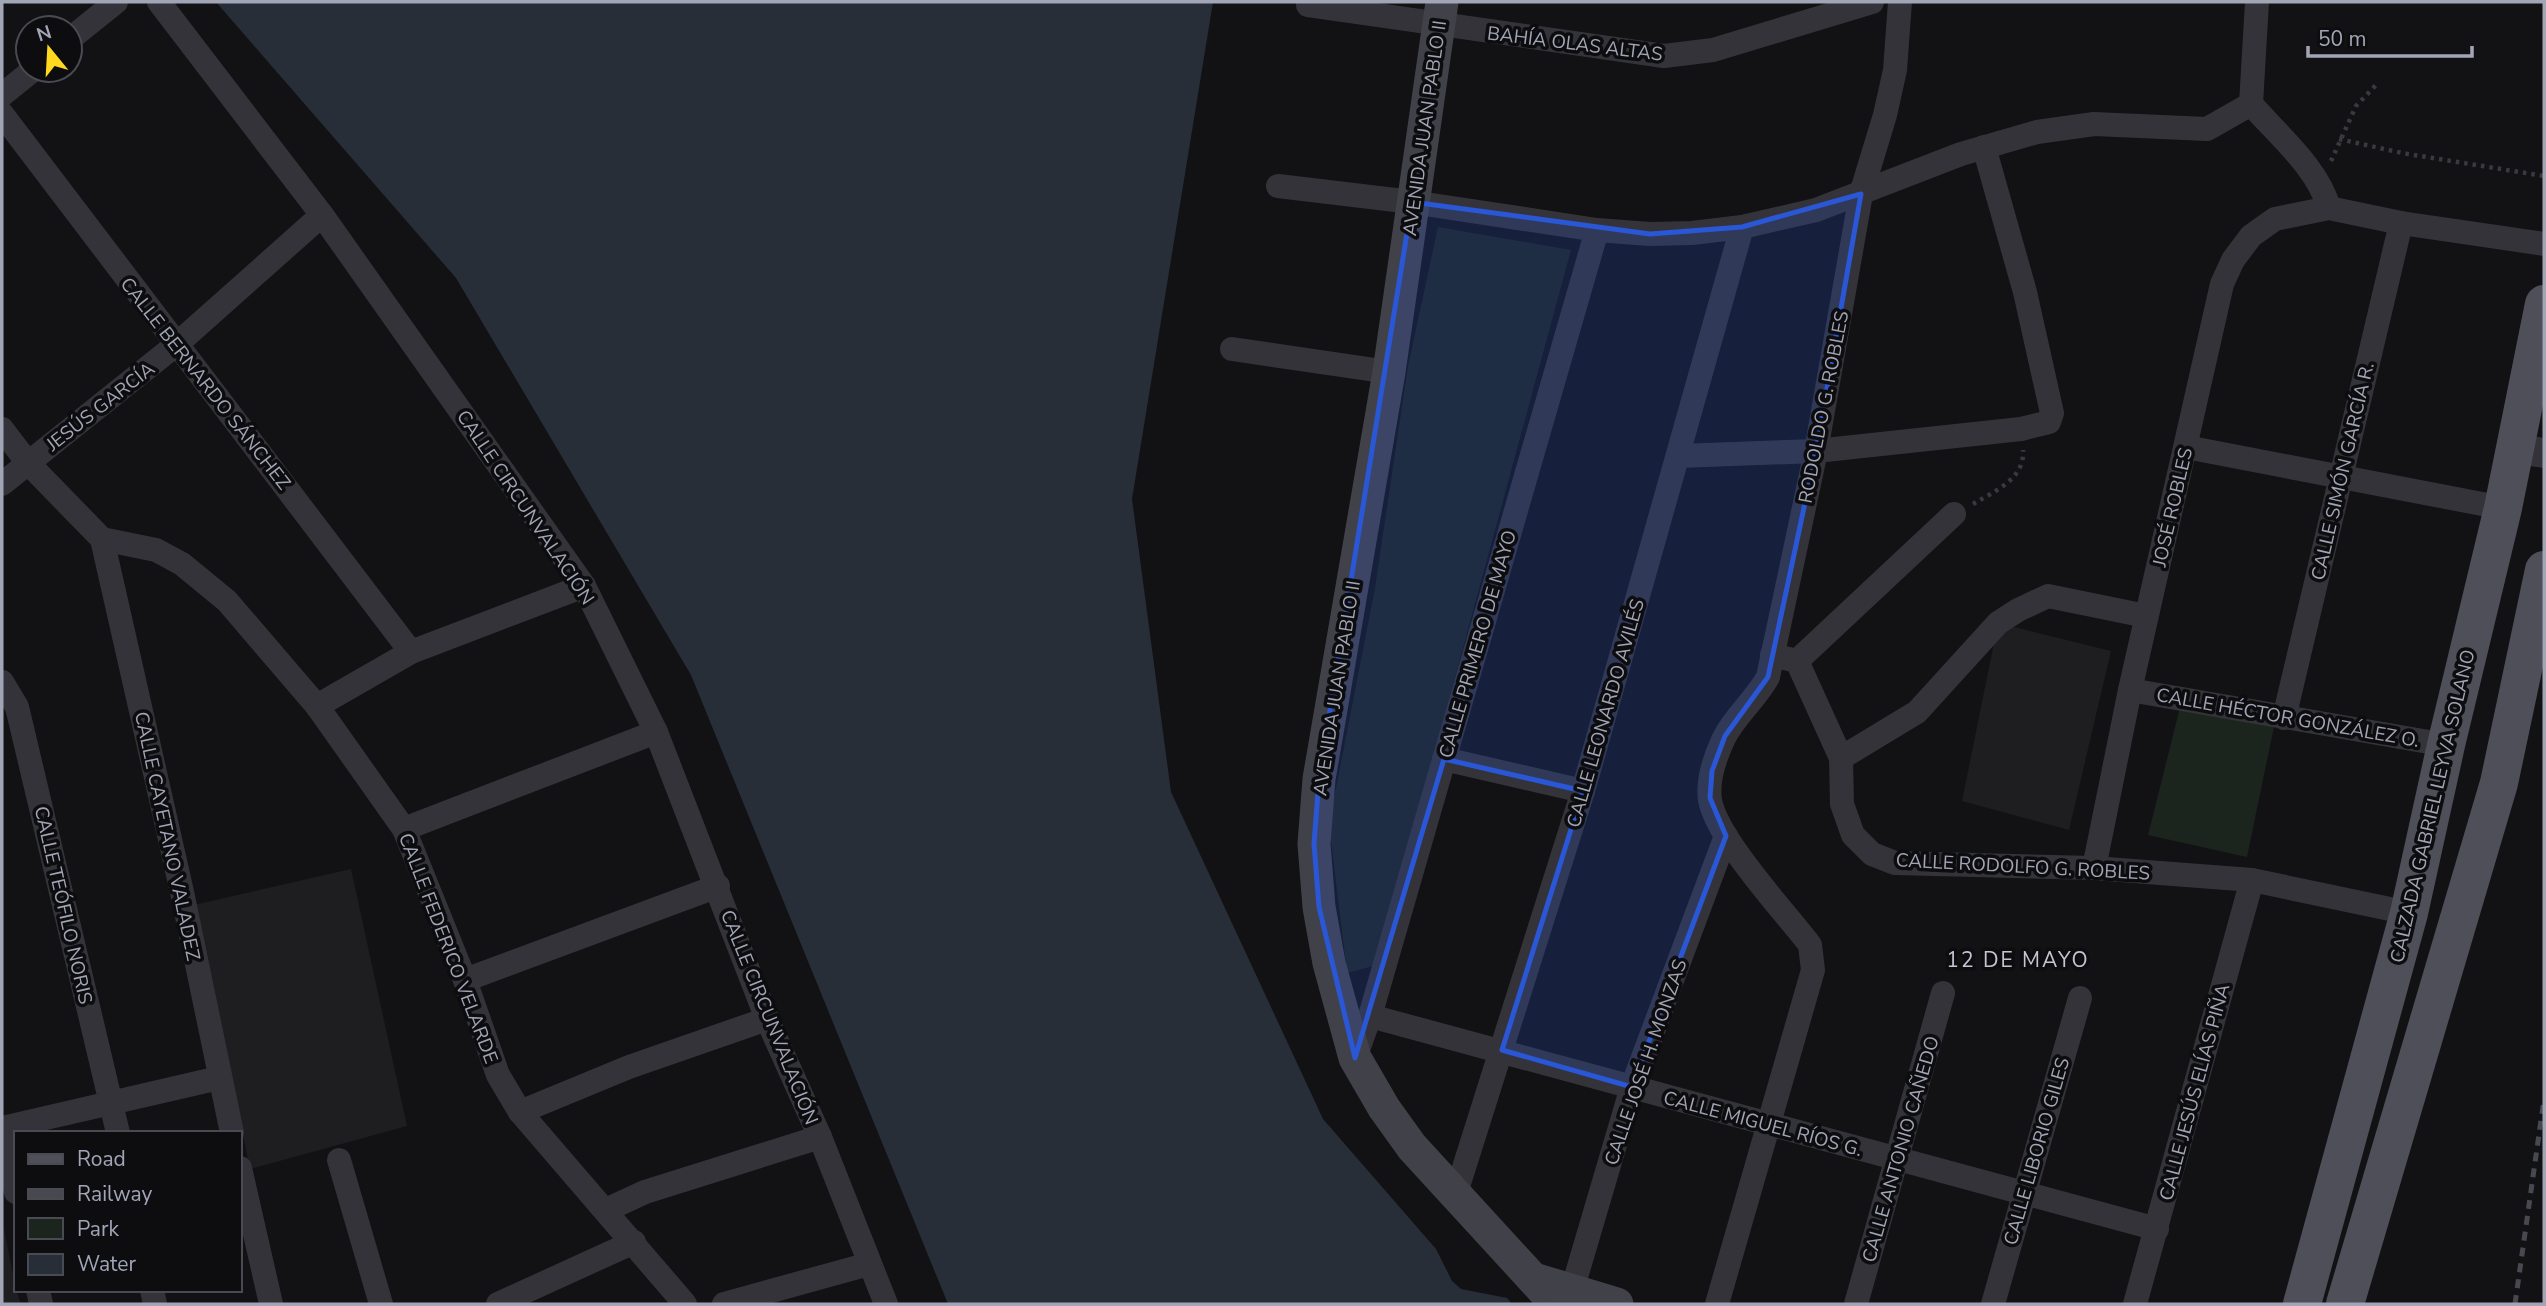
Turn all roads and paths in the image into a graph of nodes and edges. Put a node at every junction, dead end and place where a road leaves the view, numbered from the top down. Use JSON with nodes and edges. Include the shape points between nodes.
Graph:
{"nodes":[{"id":1,"x":116,"y":2,"type":"edge"},
{"id":2,"x":159,"y":2,"type":"edge"},
{"id":3,"x":1872,"y":2,"type":"edge"},
{"id":4,"x":1900,"y":2,"type":"edge"},
{"id":5,"x":2257,"y":2,"type":"edge"},
{"id":6,"x":1308,"y":5,"type":"dead end"},
{"id":7,"x":1441,"y":14,"type":"edge"},
{"id":8,"x":84,"y":28,"type":"edge"},
{"id":9,"x":16,"y":84,"type":"edge"},
{"id":10,"x":2376,"y":85,"type":"dead end"},
{"id":11,"x":2,"y":95,"type":"edge"},
{"id":12,"x":2251,"y":104,"type":"junction"},
{"id":13,"x":2,"y":114,"type":"edge"},
{"id":14,"x":2339,"y":139,"type":"junction"},
{"id":15,"x":1984,"y":147,"type":"junction"},
{"id":16,"x":2544,"y":176,"type":"edge"},
{"id":17,"x":1278,"y":186,"type":"dead end"},
{"id":18,"x":1861,"y":194,"type":"junction"},
{"id":19,"x":2325,"y":197,"type":"junction"},
{"id":20,"x":1412,"y":202,"type":"junction"},
{"id":21,"x":322,"y":215,"type":"junction"},
{"id":22,"x":2401,"y":223,"type":"junction"},
{"id":23,"x":1742,"y":227,"type":"junction"},
{"id":24,"x":1597,"y":230,"type":"junction"},
{"id":25,"x":2544,"y":244,"type":"edge"},
{"id":26,"x":2544,"y":304,"type":"edge"},
{"id":27,"x":177,"y":344,"type":"junction"},
{"id":28,"x":1232,"y":349,"type":"dead end"},
{"id":29,"x":2537,"y":368,"type":"edge"},
{"id":30,"x":1389,"y":372,"type":"junction"},
{"id":31,"x":2,"y":429,"type":"edge"},
{"id":32,"x":2021,"y":429,"type":"junction"},
{"id":33,"x":2186,"y":447,"type":"junction"},
{"id":34,"x":1816,"y":451,"type":"junction"},
{"id":35,"x":2530,"y":451,"type":"edge"},
{"id":36,"x":1678,"y":456,"type":"junction"},
{"id":37,"x":28,"y":463,"type":"junction"},
{"id":38,"x":2341,"y":478,"type":"junction"},
{"id":39,"x":2,"y":484,"type":"edge"},
{"id":40,"x":2503,"y":509,"type":"junction"},
{"id":41,"x":1954,"y":514,"type":"joint"},
{"id":42,"x":102,"y":539,"type":"junction"},
{"id":43,"x":2544,"y":581,"type":"edge"},
{"id":44,"x":584,"y":586,"type":"junction"},
{"id":45,"x":2146,"y":616,"type":"junction"},
{"id":46,"x":411,"y":652,"type":"junction"},
{"id":47,"x":1772,"y":655,"type":"junction"},
{"id":48,"x":1797,"y":661,"type":"junction"},
{"id":49,"x":2,"y":682,"type":"edge"},
{"id":50,"x":2130,"y":690,"type":"junction"},
{"id":51,"x":317,"y":706,"type":"junction"},
{"id":52,"x":2284,"y":718,"type":"junction"},
{"id":53,"x":656,"y":732,"type":"junction"},
{"id":54,"x":2446,"y":745,"type":"junction"},
{"id":55,"x":1841,"y":758,"type":"junction"},
{"id":56,"x":1444,"y":759,"type":"junction"},
{"id":57,"x":1583,"y":791,"type":"junction"},
{"id":58,"x":404,"y":829,"type":"junction"},
{"id":59,"x":1726,"y":836,"type":"junction"},
{"id":60,"x":2094,"y":869,"type":"junction"},
{"id":61,"x":2252,"y":880,"type":"junction"},
{"id":62,"x":718,"y":886,"type":"junction"},
{"id":63,"x":2409,"y":913,"type":"junction"},
{"id":64,"x":464,"y":980,"type":"junction"},
{"id":65,"x":1943,"y":993,"type":"dead end"},
{"id":66,"x":2080,"y":998,"type":"dead end"},
{"id":67,"x":1370,"y":1016,"type":"junction"},
{"id":68,"x":767,"y":1019,"type":"junction"},
{"id":69,"x":1502,"y":1050,"type":"junction"},
{"id":70,"x":1355,"y":1058,"type":"junction"},
{"id":71,"x":219,"y":1078,"type":"junction"},
{"id":72,"x":1632,"y":1087,"type":"junction"},
{"id":73,"x":111,"y":1101,"type":"junction"},
{"id":74,"x":520,"y":1112,"type":"junction"},
{"id":75,"x":1769,"y":1123,"type":"junction"},
{"id":76,"x":2,"y":1129,"type":"edge"},
{"id":77,"x":118,"y":1131,"type":"edge"},
{"id":78,"x":232,"y":1131,"type":"edge"},
{"id":79,"x":820,"y":1137,"type":"junction"},
{"id":80,"x":339,"y":1160,"type":"dead end"},
{"id":81,"x":1897,"y":1160,"type":"junction"},
{"id":82,"x":242,"y":1177,"type":"edge"},
{"id":83,"x":14,"y":1183,"type":"edge"},
{"id":84,"x":2023,"y":1193,"type":"junction"},
{"id":85,"x":1455,"y":1196,"type":"junction"},
{"id":86,"x":606,"y":1210,"type":"junction"},
{"id":87,"x":2157,"y":1230,"type":"junction"},
{"id":88,"x":634,"y":1242,"type":"junction"},
{"id":89,"x":869,"y":1264,"type":"junction"},
{"id":90,"x":1565,"y":1300,"type":"edge"},
{"id":91,"x":271,"y":1304,"type":"edge"},
{"id":92,"x":381,"y":1304,"type":"edge"},
{"id":93,"x":498,"y":1304,"type":"edge"},
{"id":94,"x":685,"y":1304,"type":"edge"},
{"id":95,"x":724,"y":1304,"type":"edge"},
{"id":96,"x":886,"y":1304,"type":"edge"},
{"id":97,"x":1617,"y":1304,"type":"edge"},
{"id":98,"x":1717,"y":1304,"type":"edge"},
{"id":99,"x":1856,"y":1304,"type":"edge"},
{"id":100,"x":1993,"y":1304,"type":"edge"},
{"id":101,"x":2135,"y":1304,"type":"edge"},
{"id":102,"x":2302,"y":1304,"type":"edge"},
{"id":103,"x":2345,"y":1304,"type":"edge"}],
"edges":[{"from":1,"to":8,"type":"street"},
{"from":2,"to":21,"type":"street","name":"CALLE CIRCUNVALACIÓN"},
{"from":3,"to":7,"type":"street","name":"BAHÍA OLAS ALTAS","via":[[1724,47],[1664,56]]},
{"from":4,"to":18,"type":"street","name":"RODOLDO G. ROBLES","via":[[1895,70]]},
{"from":5,"to":12,"type":"street"},
{"from":6,"to":7,"type":"street","name":"BAHÍA OLAS ALTAS"},
{"from":7,"to":20,"type":"main road","name":"AVENIDA JUAN PABLO II"},
{"from":9,"to":11,"type":"street"},
{"from":10,"to":14,"type":"path","via":[[2356,106]]},
{"from":12,"to":15,"type":"street","via":[[2207,129],[2094,124],[2037,132]]},
{"from":12,"to":19,"type":"street"},
{"from":13,"to":27,"type":"street","name":"CALLE BERNARDO SÁNCHEZ"},
{"from":14,"to":16,"type":"path"},
{"from":14,"to":19,"type":"path"},
{"from":15,"to":18,"type":"street"},
{"from":15,"to":32,"type":"street","via":[[2025,292],[2052,413],[2045,424]]},
{"from":17,"to":20,"type":"street"},
{"from":18,"to":23,"type":"street"},
{"from":18,"to":34,"type":"street","name":"RODOLDO G. ROBLES"},
{"from":19,"to":22,"type":"street"},
{"from":19,"to":33,"type":"street","name":"JOSÉ ROBLES","via":[[2275,219],[2251,236],[2233,260],[2222,284]]},
{"from":20,"to":24,"type":"street"},
{"from":20,"to":30,"type":"main road","name":"AVENIDA JUAN PABLO II"},
{"from":21,"to":27,"type":"street","name":"JESÚS GARCÍA"},
{"from":21,"to":44,"type":"street","name":"CALLE CIRCUNVALACIÓN"},
{"from":22,"to":25,"type":"street"},
{"from":22,"to":38,"type":"street","name":"CALLE SIMÓN GARCÍA R."},
{"from":23,"to":24,"type":"street","via":[[1650,234]]},
{"from":23,"to":36,"type":"street","name":"CALLE LEONARDO AVILÉS"},
{"from":24,"to":56,"type":"street","name":"CALLE PRIMERO DE MAYO"},
{"from":26,"to":29,"type":"main road","name":"CALZADA GABRIEL LEYVA SOLANO"},
{"from":27,"to":37,"type":"street","name":"JESÚS GARCÍA"},
{"from":27,"to":46,"type":"street","name":"CALLE BERNARDO SÁNCHEZ"},
{"from":28,"to":30,"type":"street"},
{"from":29,"to":35,"type":"main road","name":"CALZADA GABRIEL LEYVA SOLANO"},
{"from":30,"to":70,"type":"main road","name":"AVENIDA JUAN PABLO II","via":[[1319,779],[1314,844],[1329,963]]},
{"from":31,"to":37,"type":"street"},
{"from":32,"to":34,"type":"street"},
{"from":32,"to":41,"type":"path","via":[[2022,468],[1997,490]]},
{"from":33,"to":38,"type":"street"},
{"from":33,"to":45,"type":"street","name":"JOSÉ ROBLES"},
{"from":34,"to":36,"type":"street"},
{"from":34,"to":47,"type":"street","name":"RODOLDO G. ROBLES"},
{"from":35,"to":40,"type":"main road","name":"CALZADA GABRIEL LEYVA SOLANO"},
{"from":36,"to":57,"type":"street","name":"CALLE LEONARDO AVILÉS"},
{"from":37,"to":39,"type":"street","name":"JESÚS GARCÍA"},
{"from":37,"to":42,"type":"street"},
{"from":38,"to":40,"type":"street"},
{"from":38,"to":52,"type":"street","name":"CALLE SIMÓN GARCÍA R."},
{"from":40,"to":54,"type":"main road","name":"CALZADA GABRIEL LEYVA SOLANO"},
{"from":41,"to":48,"type":"street"},
{"from":42,"to":51,"type":"street","name":"CALLE FEDERICO VELARDE","via":[[156,550],[181,564],[227,601]]},
{"from":42,"to":71,"type":"street","name":"CALLE CAYETANO VALADEZ"},
{"from":43,"to":103,"type":"main road","via":[[2499,783]]},
{"from":44,"to":46,"type":"street"},
{"from":44,"to":53,"type":"street","name":"CALLE CIRCUNVALACIÓN"},
{"from":45,"to":50,"type":"street","name":"JOSÉ ROBLES"},
{"from":45,"to":55,"type":"street","via":[[2048,596],[1998,623],[1917,712]]},
{"from":46,"to":51,"type":"street"},
{"from":47,"to":48,"type":"street"},
{"from":47,"to":59,"type":"street","name":"RODOLDO G. ROBLES","via":[[1758,697],[1725,736],[1712,771],[1710,798]]},
{"from":48,"to":55,"type":"street","name":"CALLE RODOLFO G. ROBLES"},
{"from":49,"to":73,"type":"street","name":"CALLE TEÓFILO NORIS","via":[[17,707]]},
{"from":50,"to":52,"type":"street","name":"CALLE HÉCTOR GONZÁLEZ O."},
{"from":50,"to":60,"type":"street","name":"JOSÉ ROBLES"},
{"from":51,"to":58,"type":"street","name":"CALLE FEDERICO VELARDE"},
{"from":52,"to":54,"type":"street","name":"CALLE HÉCTOR GONZÁLEZ O."},
{"from":53,"to":58,"type":"street"},
{"from":53,"to":62,"type":"street","name":"CALLE CIRCUNVALACIÓN"},
{"from":54,"to":63,"type":"main road","name":"CALZADA GABRIEL LEYVA SOLANO"},
{"from":55,"to":60,"type":"street","name":"CALLE RODOLFO G. ROBLES","via":[[1842,804],[1853,835],[1872,854],[1895,863]]},
{"from":56,"to":57,"type":"street"},
{"from":56,"to":67,"type":"street","name":"CALLE PRIMERO DE MAYO"},
{"from":57,"to":69,"type":"street","name":"CALLE LEONARDO AVILÉS"},
{"from":58,"to":64,"type":"street","name":"CALLE FEDERICO VELARDE"},
{"from":59,"to":72,"type":"street","name":"CALLE JOSÉ H. MONZAS"},
{"from":59,"to":75,"type":"street","via":[[1810,945],[1813,957]]},
{"from":60,"to":61,"type":"street","name":"CALLE RODOLFO G. ROBLES"},
{"from":61,"to":63,"type":"street","name":"CALLE RODOLFO G. ROBLES"},
{"from":61,"to":87,"type":"street","name":"CALLE JESÚS ELÍAS PIÑA"},
{"from":62,"to":64,"type":"street"},
{"from":62,"to":68,"type":"street","name":"CALLE CIRCUNVALACIÓN"},
{"from":63,"to":102,"type":"main road","name":"CALZADA GABRIEL LEYVA SOLANO"},
{"from":64,"to":74,"type":"street","name":"CALLE FEDERICO VELARDE","via":[[498,1074]]},
{"from":65,"to":81,"type":"street","name":"CALLE ANTONIO CAÑEDO"},
{"from":66,"to":84,"type":"street","name":"CALLE LIBORIO GILES"},
{"from":67,"to":69,"type":"street","name":"CALLE MIGUEL RÍOS G."},
{"from":67,"to":70,"type":"street","name":"CALLE PRIMERO DE MAYO"},
{"from":68,"to":74,"type":"street"},
{"from":68,"to":79,"type":"street","name":"CALLE CIRCUNVALACIÓN"},
{"from":69,"to":72,"type":"street","name":"CALLE MIGUEL RÍOS G."},
{"from":69,"to":85,"type":"street","name":"CALLE LEONARDO AVILÉS"},
{"from":70,"to":85,"type":"main road","name":"AVENIDA JUAN PABLO II","via":[[1391,1118]]},
{"from":71,"to":73,"type":"street"},
{"from":71,"to":78,"type":"street","name":"CALLE CAYETANO VALADEZ"},
{"from":72,"to":75,"type":"street","name":"CALLE MIGUEL RÍOS G."},
{"from":72,"to":90,"type":"street","name":"CALLE JOSÉ H. MONZAS"},
{"from":73,"to":76,"type":"street"},
{"from":73,"to":77,"type":"street","name":"CALLE TEÓFILO NORIS"},
{"from":74,"to":86,"type":"street","name":"CALLE FEDERICO VELARDE"},
{"from":75,"to":81,"type":"street","name":"CALLE MIGUEL RÍOS G."},
{"from":75,"to":98,"type":"street"},
{"from":76,"to":83,"type":"street"},
{"from":79,"to":86,"type":"street","via":[[645,1192]]},
{"from":79,"to":89,"type":"street","name":"CALLE CIRCUNVALACIÓN"},
{"from":80,"to":92,"type":"street"},
{"from":81,"to":84,"type":"street","name":"CALLE MIGUEL RÍOS G."},
{"from":81,"to":99,"type":"street","name":"CALLE ANTONIO CAÑEDO"},
{"from":82,"to":91,"type":"street"},
{"from":84,"to":87,"type":"street","name":"CALLE MIGUEL RÍOS G."},
{"from":84,"to":100,"type":"street","name":"CALLE LIBORIO GILES"},
{"from":85,"to":90,"type":"main road","name":"AVENIDA JUAN PABLO II","via":[[1532,1278]]},
{"from":86,"to":88,"type":"street","name":"CALLE FEDERICO VELARDE"},
{"from":87,"to":101,"type":"street","name":"CALLE JESÚS ELÍAS PIÑA"},
{"from":88,"to":93,"type":"street"},
{"from":88,"to":94,"type":"street","name":"CALLE FEDERICO VELARDE"},
{"from":89,"to":95,"type":"street"},
{"from":89,"to":96,"type":"street","name":"CALLE CIRCUNVALACIÓN"},
{"from":90,"to":97,"type":"main road"}]}
